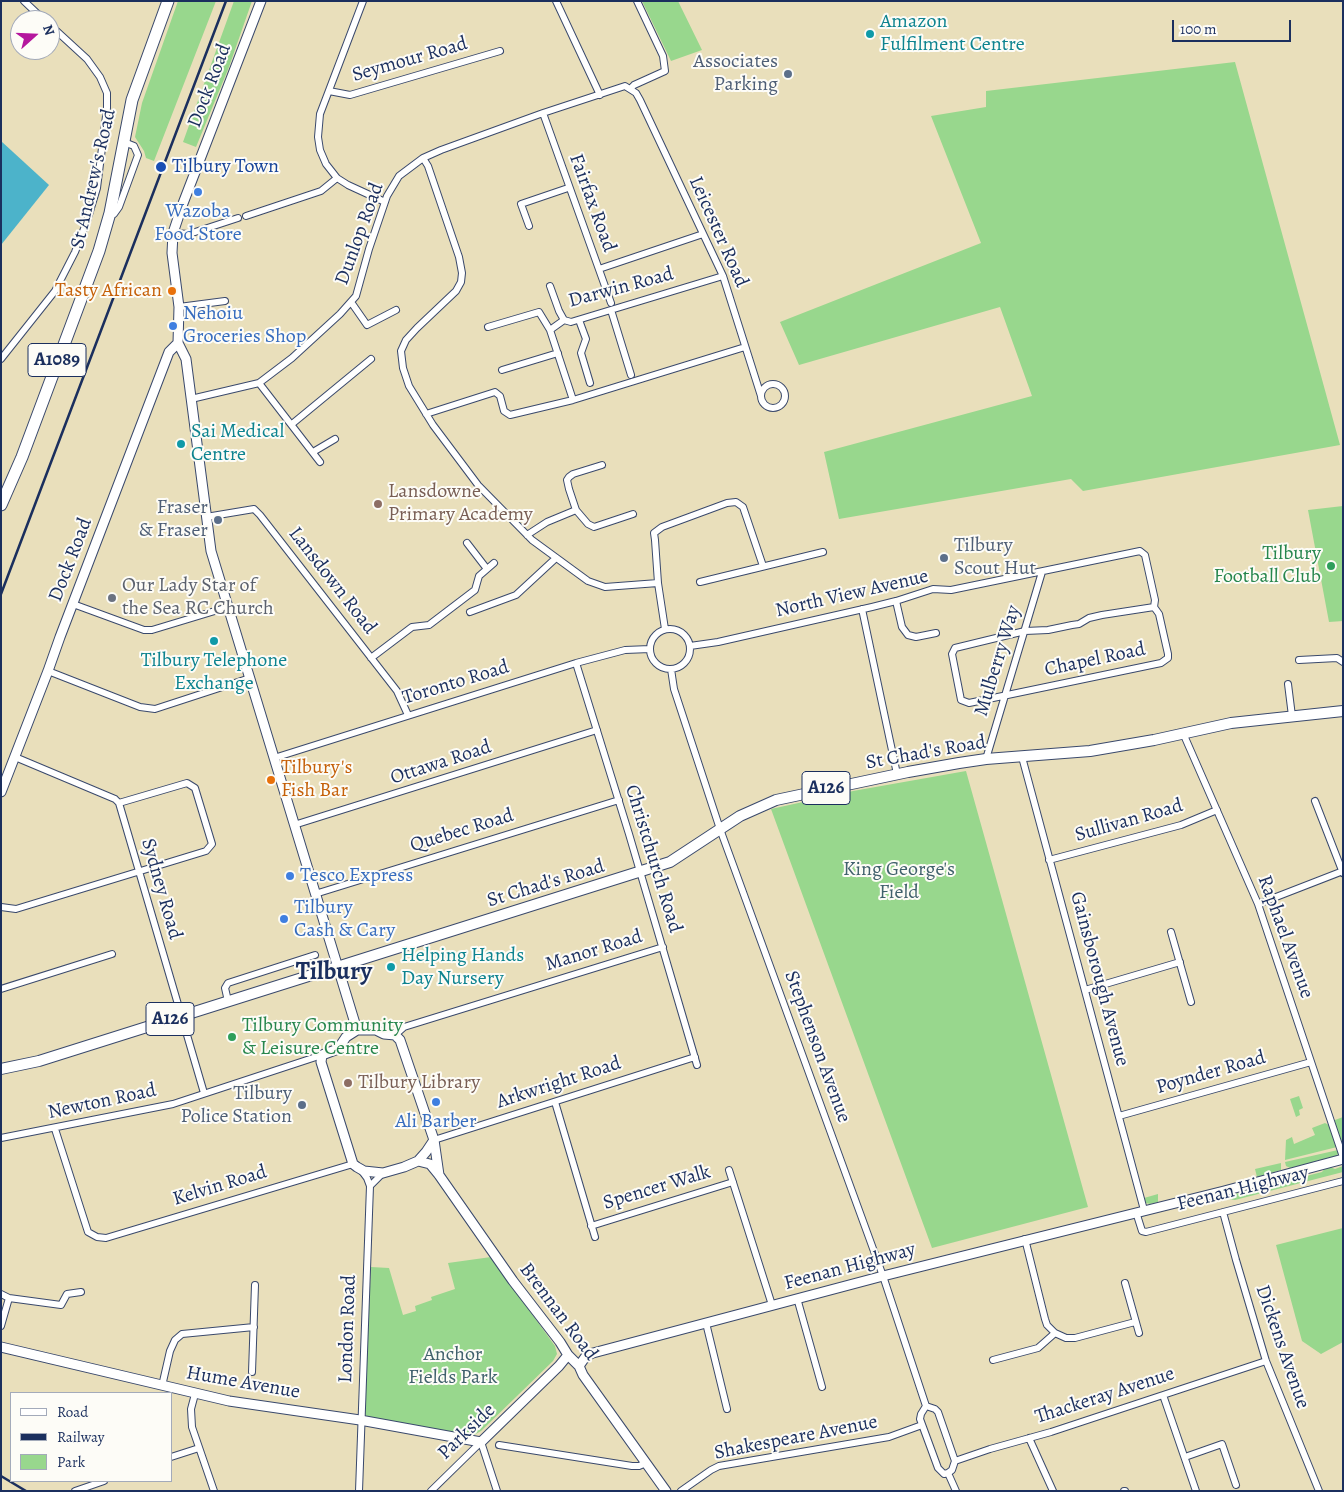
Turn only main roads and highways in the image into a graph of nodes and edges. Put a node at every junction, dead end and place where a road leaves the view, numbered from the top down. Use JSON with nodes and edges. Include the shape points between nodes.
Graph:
{"nodes":[{"id":1,"x":168,"y":1,"type":"edge"},
{"id":2,"x":1,"y":505,"type":"edge"},
{"id":3,"x":1343,"y":712,"type":"edge"},
{"id":4,"x":1,"y":1069,"type":"edge"}],
"edges":[{"from":1,"to":2,"type":"highway","name":"St Andrew's Road","number":"A1089","via":[[132,100],[110,213],[98,251]]},
{"from":3,"to":4,"type":"main road","name":"St Chad's Road","number":"A126","via":[[1231,723],[1107,748],[986,759],[776,800],[755,808],[670,862],[39,1060]]}]}
